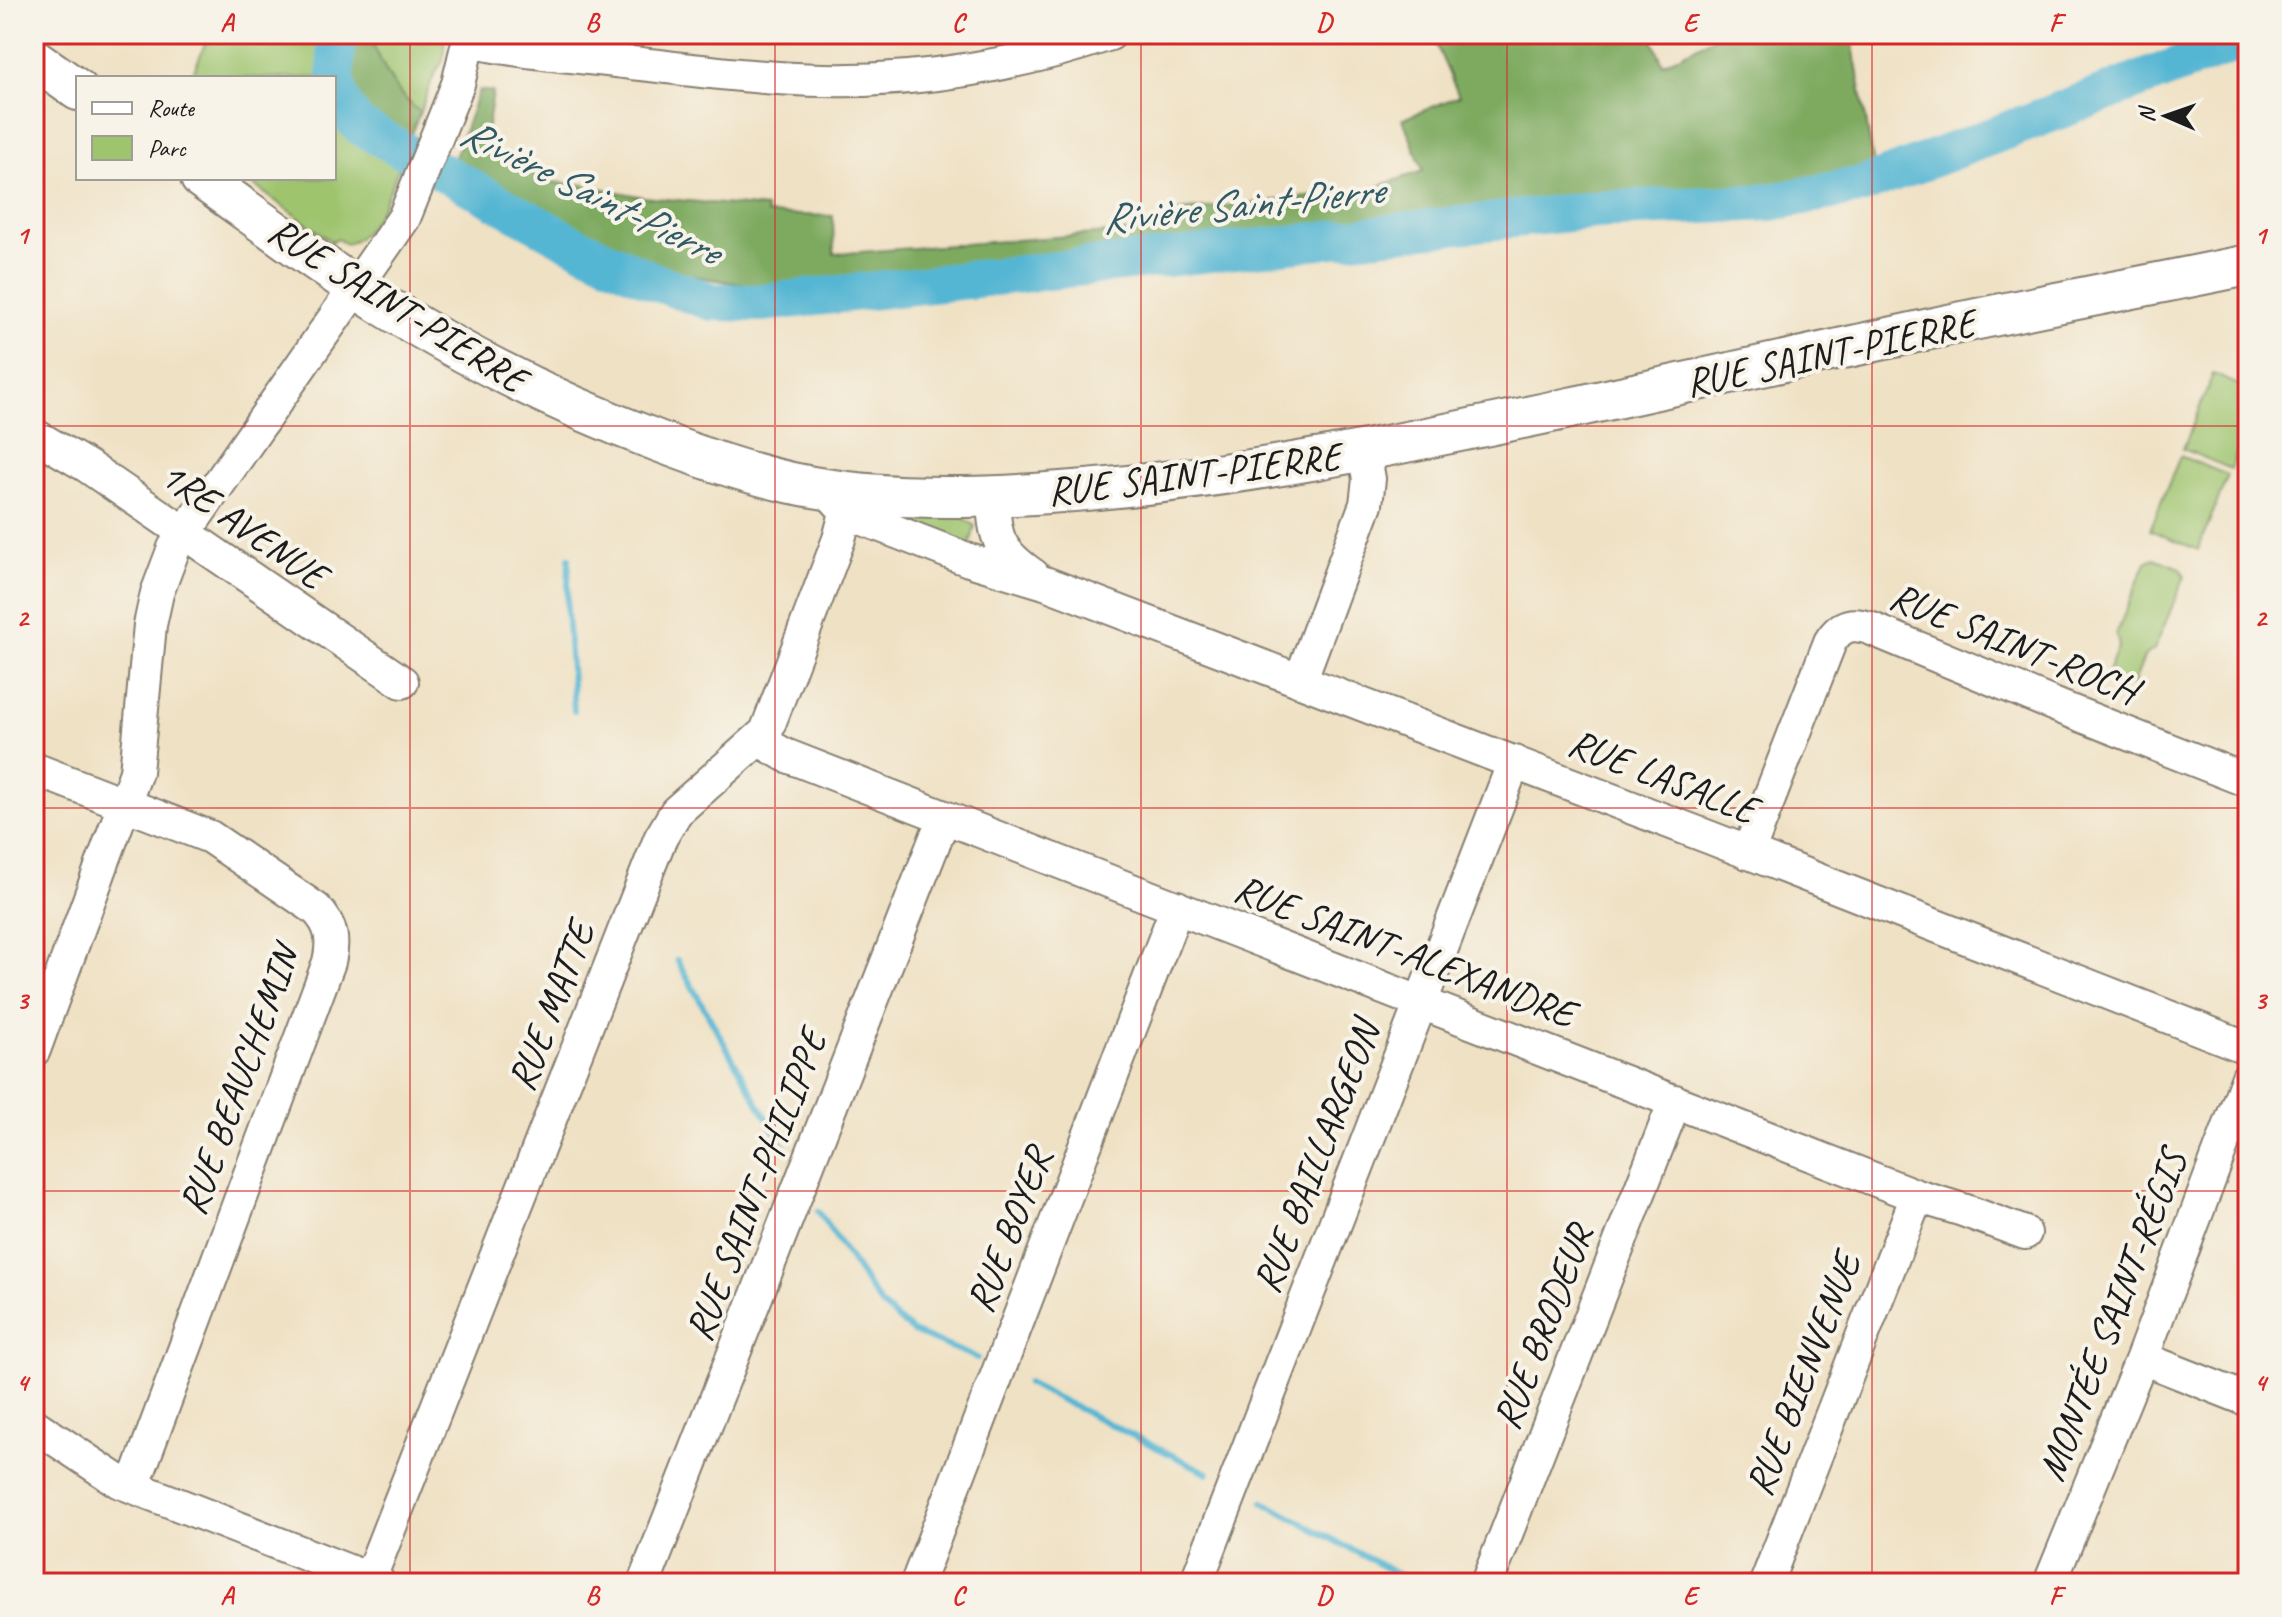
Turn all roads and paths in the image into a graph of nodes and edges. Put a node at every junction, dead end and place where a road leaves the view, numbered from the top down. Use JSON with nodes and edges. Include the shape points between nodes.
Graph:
{"nodes":[{"id":1,"x":1110,"y":34,"type":"edge"},
{"id":2,"x":470,"y":37,"type":"edge"},
{"id":3,"x":34,"y":59,"type":"edge"},
{"id":4,"x":76,"y":89,"type":"edge"},
{"id":5,"x":204,"y":180,"type":"edge"},
{"id":6,"x":2248,"y":265,"type":"edge"},
{"id":7,"x":356,"y":287,"type":"junction"},
{"id":8,"x":35,"y":433,"type":"edge"},
{"id":9,"x":1364,"y":451,"type":"junction"},
{"id":10,"x":993,"y":496,"type":"junction"},
{"id":11,"x":842,"y":498,"type":"junction"},
{"id":12,"x":182,"y":533,"type":"junction"},
{"id":13,"x":1045,"y":583,"type":"junction"},
{"id":14,"x":1300,"y":681,"type":"junction"},
{"id":15,"x":402,"y":682,"type":"dead end"},
{"id":16,"x":759,"y":740,"type":"junction"},
{"id":17,"x":1514,"y":762,"type":"junction"},
{"id":18,"x":34,"y":769,"type":"edge"},
{"id":19,"x":2248,"y":781,"type":"edge"},
{"id":20,"x":125,"y":804,"type":"junction"},
{"id":21,"x":944,"y":817,"type":"junction"},
{"id":22,"x":1748,"y":853,"type":"junction"},
{"id":23,"x":1177,"y":907,"type":"junction"},
{"id":24,"x":1421,"y":1002,"type":"junction"},
{"id":25,"x":2248,"y":1048,"type":"edge"},
{"id":26,"x":34,"y":1050,"type":"edge"},
{"id":27,"x":2248,"y":1077,"type":"edge"},
{"id":28,"x":1675,"y":1101,"type":"junction"},
{"id":29,"x":2238,"y":1138,"type":"edge"},
{"id":30,"x":1917,"y":1196,"type":"junction"},
{"id":31,"x":2025,"y":1233,"type":"dead end"},
{"id":32,"x":2142,"y":1358,"type":"junction"},
{"id":33,"x":2248,"y":1400,"type":"edge"},
{"id":34,"x":34,"y":1425,"type":"edge"},
{"id":35,"x":133,"y":1487,"type":"junction"},
{"id":36,"x":372,"y":1582,"type":"edge"},
{"id":37,"x":644,"y":1583,"type":"edge"},
{"id":38,"x":917,"y":1583,"type":"edge"},
{"id":39,"x":1196,"y":1583,"type":"edge"},
{"id":40,"x":1487,"y":1583,"type":"edge"},
{"id":41,"x":1766,"y":1583,"type":"edge"},
{"id":42,"x":2050,"y":1583,"type":"edge"}],
"edges":[{"from":1,"to":2,"type":"street","via":[[989,65],[911,77],[826,80],[517,49]]},
{"from":2,"to":7,"type":"street","via":[[458,84],[417,190]]},
{"from":3,"to":4,"type":"main road"},
{"from":5,"to":7,"type":"main road","name":"RUE SAINT-PIERRE"},
{"from":6,"to":9,"type":"main road","name":"RUE SAINT-PIERRE"},
{"from":7,"to":11,"type":"main road","name":"RUE SAINT-PIERRE","via":[[449,345],[577,409],[719,463]]},
{"from":7,"to":12,"type":"street"},
{"from":8,"to":12,"type":"street","name":"1RE AVENUE"},
{"from":9,"to":10,"type":"main road","name":"RUE SAINT-PIERRE","via":[[1191,480]]},
{"from":9,"to":14,"type":"street","via":[[1366,504]]},
{"from":10,"to":11,"type":"main road","name":"RUE SAINT-PIERRE"},
{"from":10,"to":13,"type":"street","name":"RUE LASALLE","via":[[999,543],[1015,563]]},
{"from":11,"to":13,"type":"street","name":"RUE LASALLE","via":[[977,563]]},
{"from":11,"to":16,"type":"street","name":"RUE MATTE","via":[[771,721]]},
{"from":12,"to":15,"type":"street","name":"1RE AVENUE"},
{"from":12,"to":20,"type":"street","via":[[154,607],[138,757]]},
{"from":13,"to":14,"type":"street","name":"RUE LASALLE"},
{"from":14,"to":17,"type":"street","name":"RUE LASALLE"},
{"from":16,"to":21,"type":"street","name":"RUE SAINT-ALEXANDRE"},
{"from":16,"to":36,"type":"street","name":"RUE MATTE","via":[[667,823]]},
{"from":17,"to":22,"type":"street","name":"RUE LASALLE"},
{"from":17,"to":24,"type":"street","name":"RUE BAILLARGEON"},
{"from":18,"to":20,"type":"street","name":"RUE BEAUCHEMIN"},
{"from":19,"to":22,"type":"street","name":"RUE SAINT-ROCH","via":[[1849,624],[1830,642]]},
{"from":20,"to":26,"type":"street"},
{"from":20,"to":35,"type":"street","name":"RUE BEAUCHEMIN","via":[[222,845],[316,909],[328,924],[332,942],[329,962]]},
{"from":21,"to":23,"type":"street","name":"RUE SAINT-ALEXANDRE"},
{"from":21,"to":37,"type":"street","name":"RUE SAINT-PHILIPPE"},
{"from":22,"to":25,"type":"street","name":"RUE LASALLE"},
{"from":23,"to":24,"type":"street","name":"RUE SAINT-ALEXANDRE"},
{"from":23,"to":38,"type":"street","name":"RUE BOYER"},
{"from":24,"to":28,"type":"street","name":"RUE SAINT-ALEXANDRE"},
{"from":24,"to":39,"type":"street","name":"RUE BAILLARGEON"},
{"from":27,"to":29,"type":"street","name":"MONTÉE SAINT-RÉGIS"},
{"from":28,"to":30,"type":"street","name":"RUE SAINT-ALEXANDRE"},
{"from":28,"to":40,"type":"street","name":"RUE BRODEUR"},
{"from":29,"to":32,"type":"street","name":"MONTÉE SAINT-RÉGIS"},
{"from":30,"to":31,"type":"street","name":"RUE SAINT-ALEXANDRE"},
{"from":30,"to":41,"type":"street","name":"RUE BIENVENUE"},
{"from":32,"to":33,"type":"street"},
{"from":32,"to":42,"type":"street","name":"MONTÉE SAINT-RÉGIS"},
{"from":34,"to":35,"type":"street"},
{"from":35,"to":36,"type":"street"}]}
